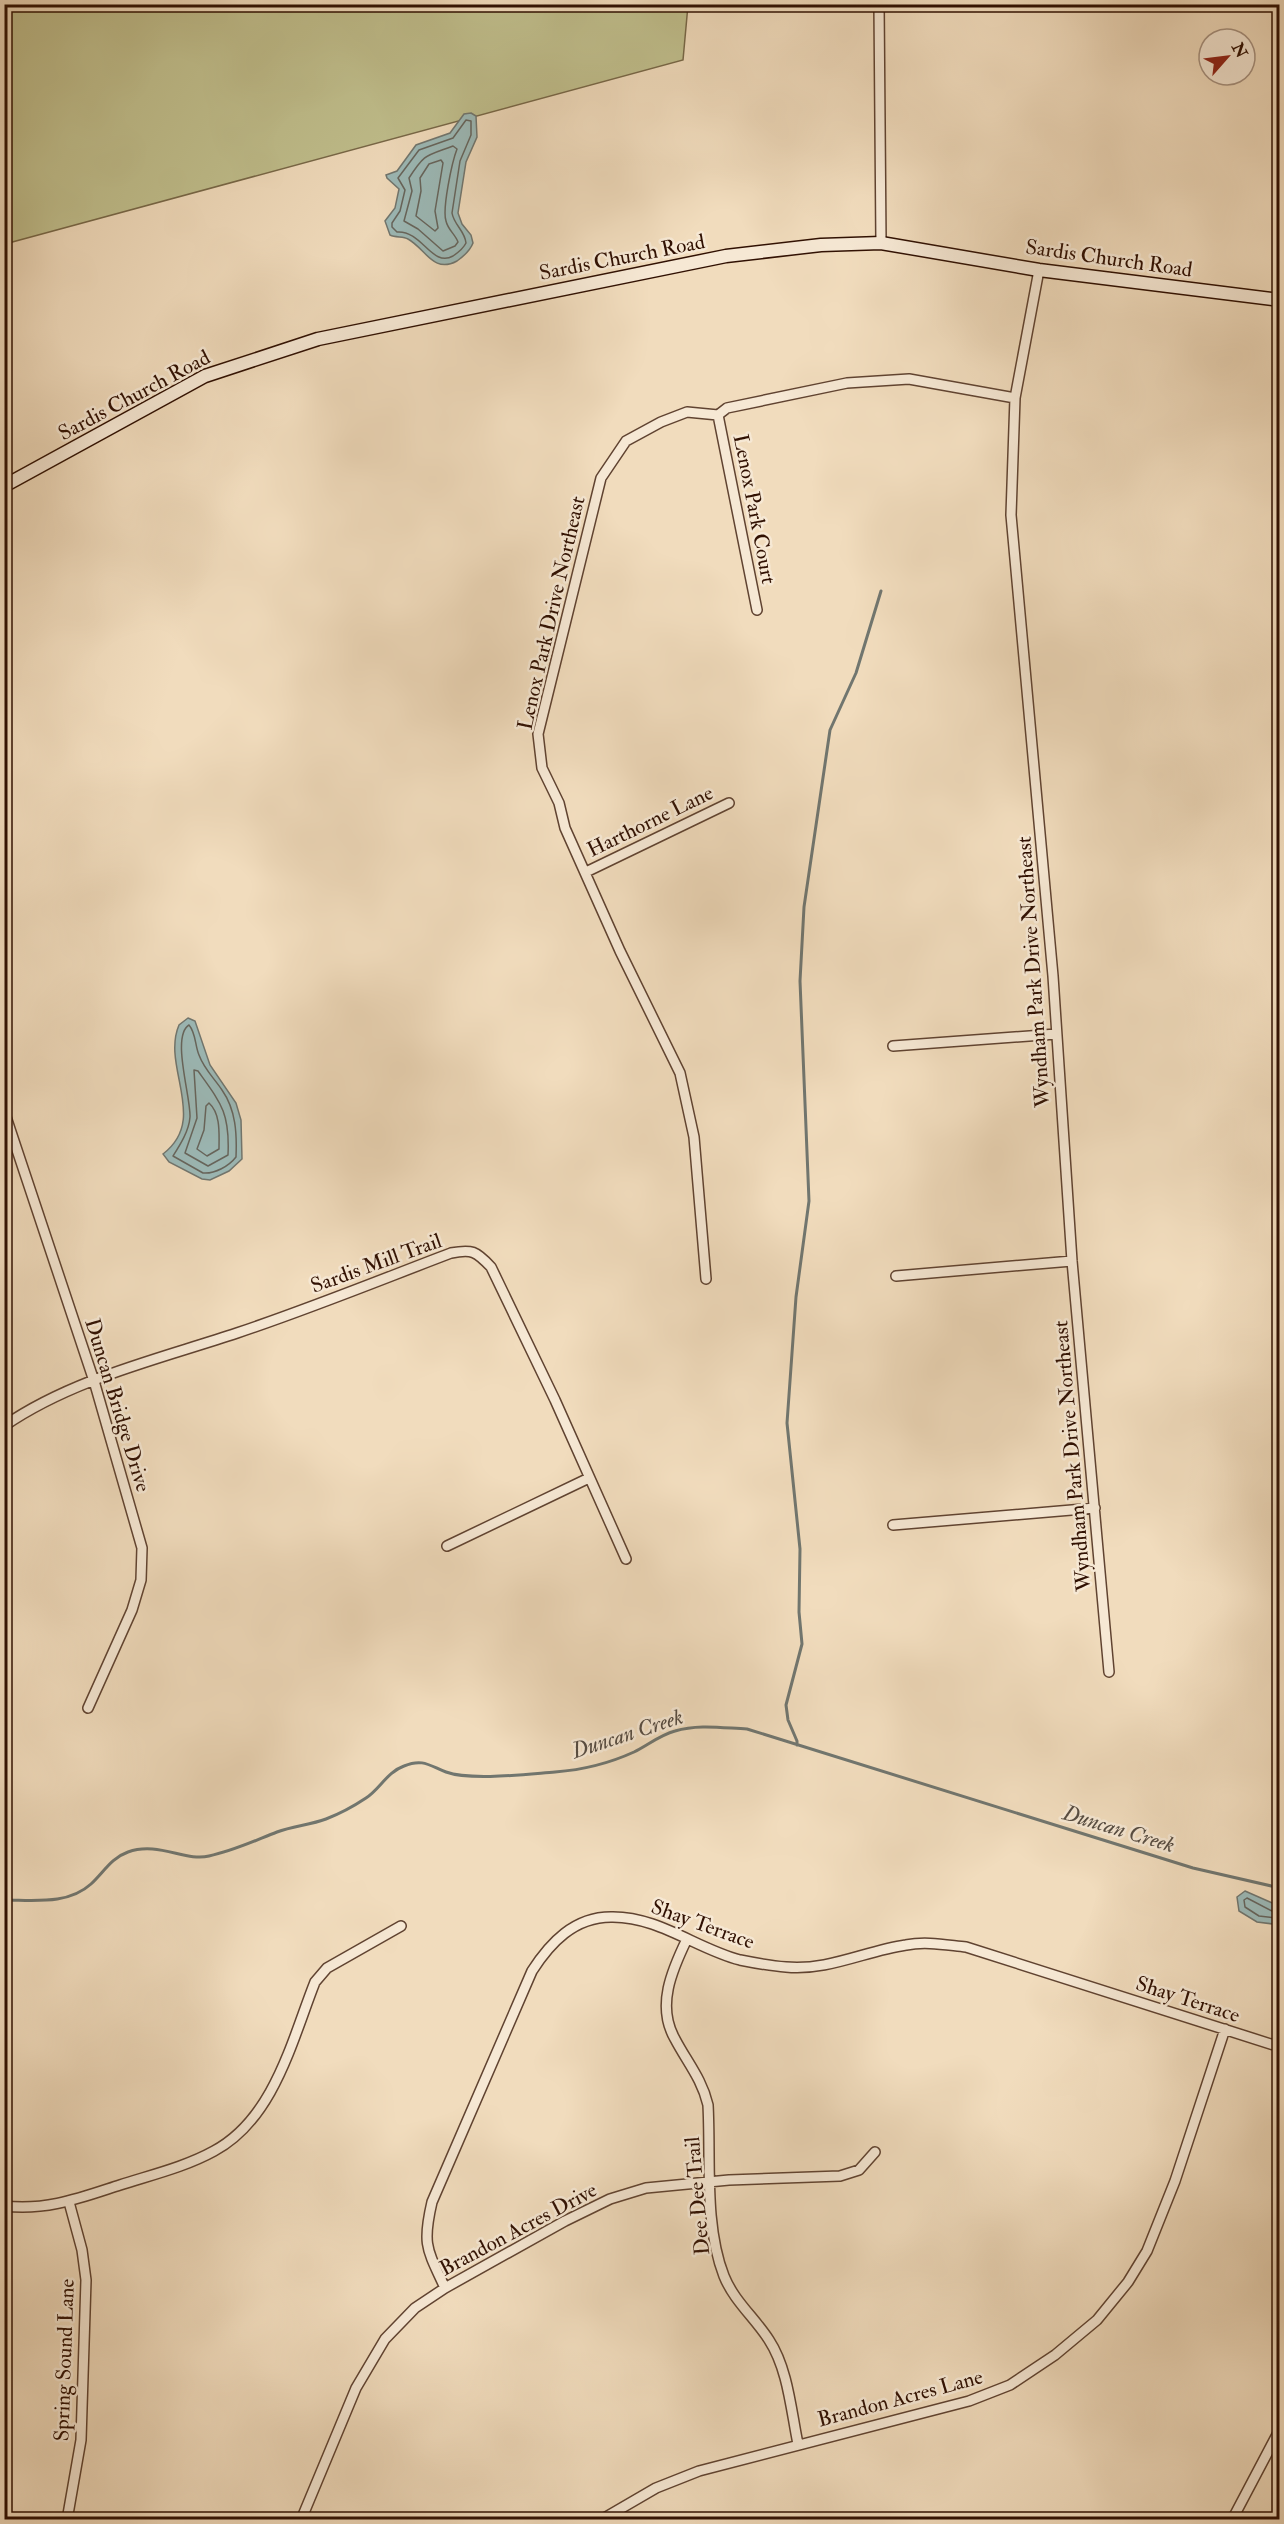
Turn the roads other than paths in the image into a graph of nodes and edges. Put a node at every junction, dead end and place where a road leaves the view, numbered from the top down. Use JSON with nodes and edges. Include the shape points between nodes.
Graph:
{"nodes":[{"id":1,"x":879,"y":4,"type":"edge"},
{"id":2,"x":881,"y":243,"type":"junction"},
{"id":3,"x":1039,"y":270,"type":"junction"},
{"id":4,"x":1280,"y":300,"type":"edge"},
{"id":5,"x":1015,"y":398,"type":"junction"},
{"id":6,"x":718,"y":415,"type":"junction"},
{"id":7,"x":4,"y":486,"type":"edge"},
{"id":8,"x":757,"y":610,"type":"dead end"},
{"id":9,"x":729,"y":803,"type":"dead end"},
{"id":10,"x":586,"y":872,"type":"junction"},
{"id":11,"x":1056,"y":1034,"type":"junction"},
{"id":12,"x":893,"y":1046,"type":"dead end"},
{"id":13,"x":4,"y":1111,"type":"edge"},
{"id":14,"x":1072,"y":1261,"type":"junction"},
{"id":15,"x":896,"y":1276,"type":"dead end"},
{"id":16,"x":706,"y":1279,"type":"dead end"},
{"id":17,"x":93,"y":1381,"type":"junction"},
{"id":18,"x":4,"y":1426,"type":"edge"},
{"id":19,"x":588,"y":1478,"type":"junction"},
{"id":20,"x":1095,"y":1509,"type":"junction"},
{"id":21,"x":893,"y":1525,"type":"dead end"},
{"id":22,"x":447,"y":1546,"type":"dead end"},
{"id":23,"x":626,"y":1559,"type":"dead end"},
{"id":24,"x":1109,"y":1672,"type":"dead end"},
{"id":25,"x":88,"y":1708,"type":"dead end"},
{"id":26,"x":401,"y":1926,"type":"dead end"},
{"id":27,"x":687,"y":1939,"type":"junction"},
{"id":28,"x":1225,"y":2029,"type":"junction"},
{"id":29,"x":1280,"y":2047,"type":"edge"},
{"id":30,"x":875,"y":2152,"type":"dead end"},
{"id":31,"x":710,"y":2181,"type":"junction"},
{"id":32,"x":69,"y":2202,"type":"junction"},
{"id":33,"x":4,"y":2206,"type":"edge"},
{"id":34,"x":445,"y":2288,"type":"junction"},
{"id":35,"x":1280,"y":2429,"type":"edge"},
{"id":36,"x":798,"y":2444,"type":"junction"},
{"id":37,"x":67,"y":2520,"type":"edge"},
{"id":38,"x":301,"y":2520,"type":"edge"},
{"id":39,"x":602,"y":2520,"type":"edge"},
{"id":40,"x":1232,"y":2520,"type":"edge"}],
"edges":[{"from":1,"to":2,"type":"street"},
{"from":2,"to":3,"type":"street","name":"Sardis Church Road"},
{"from":2,"to":7,"type":"street","name":"Sardis Church Road","via":[[821,245],[726,256],[318,339],[205,376]]},
{"from":3,"to":4,"type":"street","name":"Sardis Church Road"},
{"from":3,"to":5,"type":"street","name":"Wyndham Park Drive Northeast"},
{"from":5,"to":6,"type":"street","name":"Lenox Park Drive Northeast","via":[[909,379],[847,383],[728,408]]},
{"from":5,"to":11,"type":"street","name":"Wyndham Park Drive Northeast","via":[[1011,515]]},
{"from":6,"to":8,"type":"street","name":"Lenox Park Court"},
{"from":6,"to":10,"type":"street","name":"Lenox Park Drive Northeast","via":[[687,412],[626,441],[602,478],[538,734],[542,768]]},
{"from":9,"to":10,"type":"street","name":"Harthorne Lane"},
{"from":10,"to":16,"type":"street","name":"Lenox Park Drive Northeast","via":[[680,1073],[694,1137]]},
{"from":11,"to":12,"type":"street"},
{"from":11,"to":14,"type":"street","name":"Wyndham Park Drive Northeast"},
{"from":13,"to":17,"type":"street","name":"Duncan Bridge Drive"},
{"from":14,"to":15,"type":"street"},
{"from":14,"to":20,"type":"street","name":"Wyndham Park Drive Northeast"},
{"from":17,"to":18,"type":"street","name":"Sardis Mill Trail","via":[[33,1406]]},
{"from":17,"to":19,"type":"street","name":"Sardis Mill Trail","via":[[465,1250],[478,1253],[491,1267]]},
{"from":17,"to":25,"type":"street","name":"Duncan Bridge Drive","via":[[142,1548],[141,1580],[132,1610]]},
{"from":19,"to":22,"type":"street"},
{"from":19,"to":23,"type":"street","name":"Sardis Mill Trail"},
{"from":20,"to":21,"type":"street"},
{"from":20,"to":24,"type":"street","name":"Wyndham Park Drive Northeast"},
{"from":26,"to":32,"type":"street","via":[[327,1968],[315,1982],[273,2086],[258,2111],[217,2150]]},
{"from":27,"to":28,"type":"street","name":"Shay Terrace","via":[[739,1960],[815,1968],[907,1944],[966,1947]]},
{"from":27,"to":31,"type":"street","name":"Dee Dee Trail","via":[[671,1972],[666,2018],[704,2087]]},
{"from":27,"to":34,"type":"street","name":"Shay Terrace","via":[[634,1919],[610,1917],[585,1921],[546,1949],[532,1971],[432,2202],[425,2232],[428,2252]]},
{"from":28,"to":29,"type":"street","name":"Shay Terrace"},
{"from":28,"to":36,"type":"street","name":"Brandon Acres Lane","via":[[1175,2181],[1147,2251],[1097,2320],[1010,2385],[969,2401]]},
{"from":30,"to":31,"type":"street","name":"Brandon Acres Drive","via":[[859,2170],[840,2176]]},
{"from":31,"to":34,"type":"street","name":"Brandon Acres Drive","via":[[646,2188],[610,2199]]},
{"from":31,"to":36,"type":"street","name":"Dee Dee Trail","via":[[715,2243],[724,2277],[781,2362]]},
{"from":32,"to":33,"type":"street","via":[[28,2209]]},
{"from":32,"to":37,"type":"street","name":"Spring Sound Lane","via":[[86,2280],[81,2440]]},
{"from":34,"to":38,"type":"street","name":"Brandon Acres Drive","via":[[415,2308],[384,2338],[356,2388]]},
{"from":35,"to":40,"type":"street"},
{"from":36,"to":39,"type":"street","name":"Brandon Acres Lane","via":[[699,2471],[656,2488]]}]}
